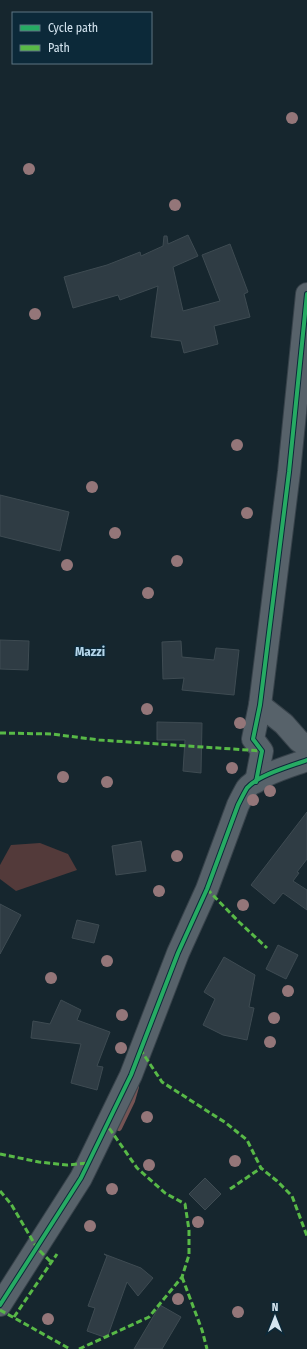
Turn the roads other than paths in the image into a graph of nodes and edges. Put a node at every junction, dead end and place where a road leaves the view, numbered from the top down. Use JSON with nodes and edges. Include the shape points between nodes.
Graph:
{"nodes":[{"id":1,"x":307,"y":294,"type":"edge"},
{"id":2,"x":298,"y":469,"type":"edge"},
{"id":3,"x":260,"y":705,"type":"junction"},
{"id":4,"x":307,"y":746,"type":"edge"},
{"id":5,"x":307,"y":760,"type":"edge"},
{"id":6,"x":256,"y":782,"type":"junction"},
{"id":7,"x":0,"y":1305,"type":"edge"}],
"edges":[{"from":1,"to":2,"type":"street"},
{"from":2,"to":3,"type":"street"},
{"from":3,"to":4,"type":"street","via":[[284,724],[298,741]]},
{"from":3,"to":6,"type":"street","via":[[253,739],[262,751]]},
{"from":5,"to":6,"type":"street"},
{"from":6,"to":7,"type":"street","via":[[248,787],[238,805],[131,1075],[89,1163]]}]}
